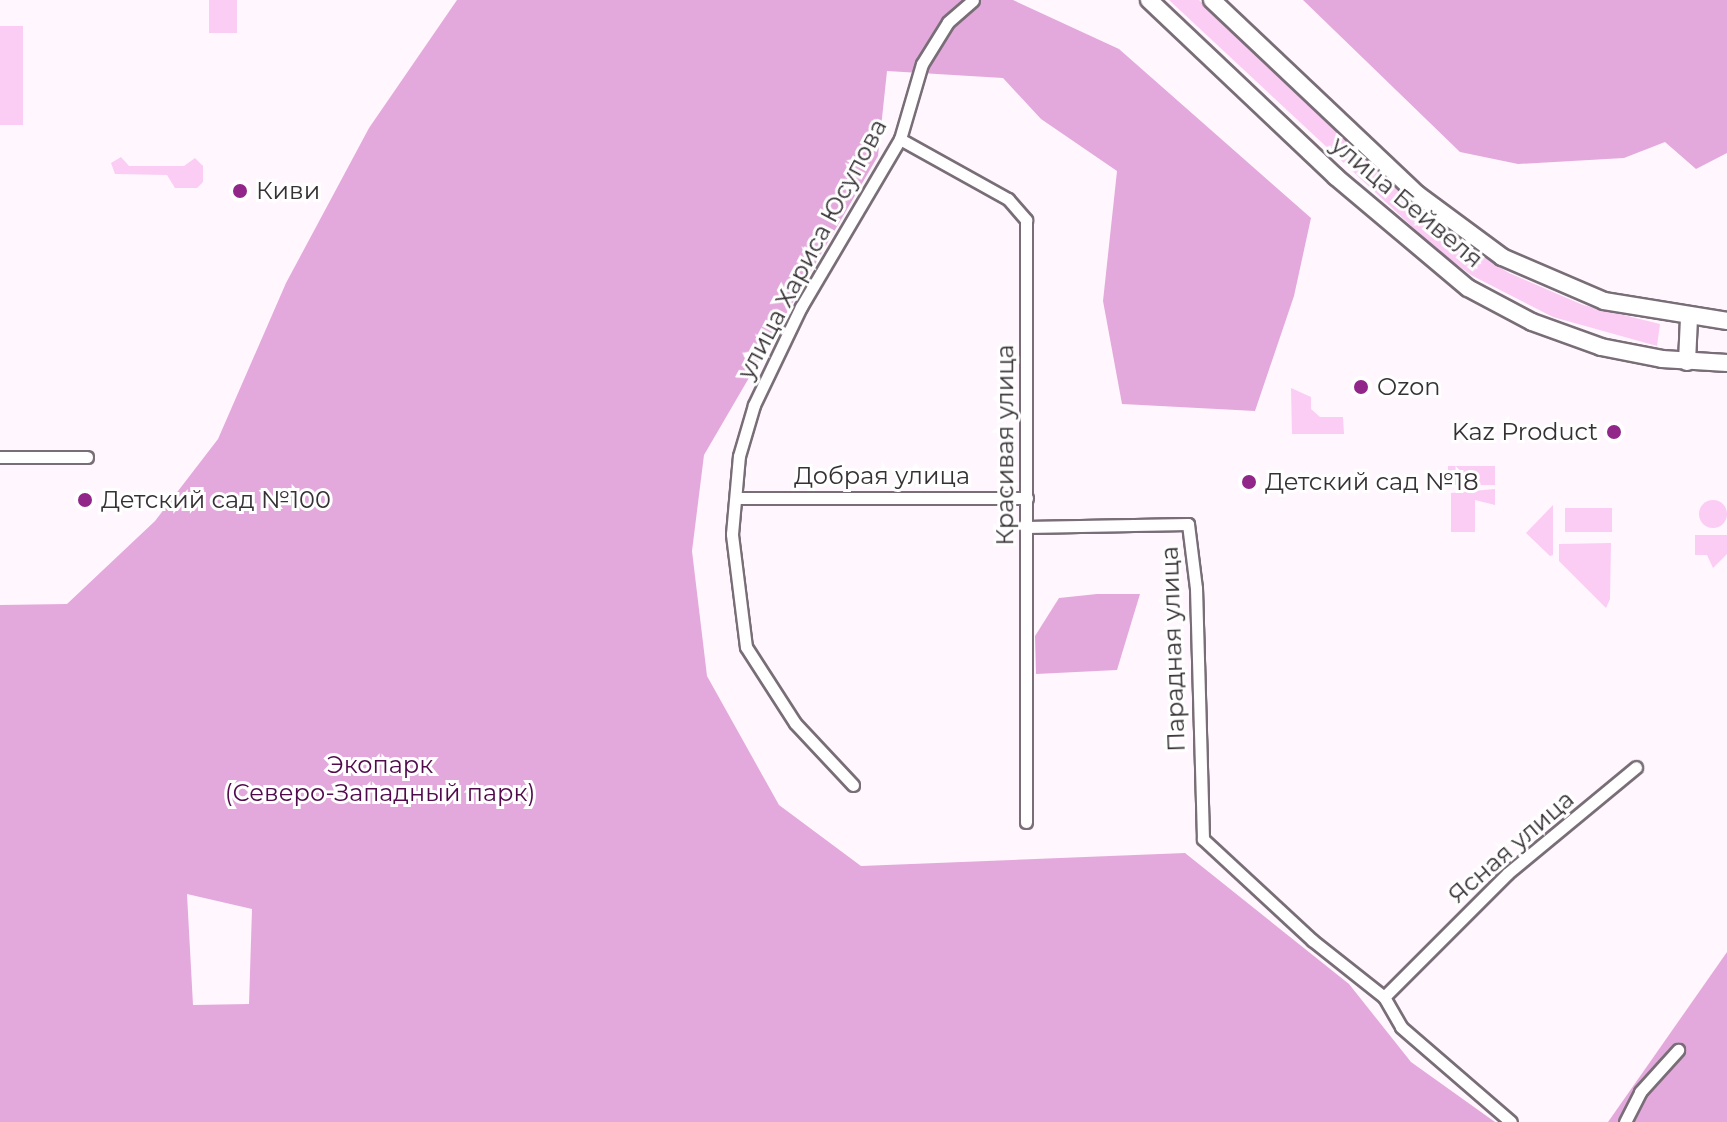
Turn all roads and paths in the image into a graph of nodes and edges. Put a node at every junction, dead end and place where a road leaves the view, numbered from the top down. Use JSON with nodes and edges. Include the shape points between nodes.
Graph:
{"nodes":[{"id":1,"x":973,"y":0,"type":"edge"},
{"id":2,"x":1149,"y":0,"type":"edge"},
{"id":3,"x":1212,"y":0,"type":"edge"},
{"id":4,"x":900,"y":139,"type":"junction"},
{"id":5,"x":1689,"y":318,"type":"junction"},
{"id":6,"x":1727,"y":321,"type":"edge"},
{"id":7,"x":1687,"y":362,"type":"junction"},
{"id":8,"x":1727,"y":363,"type":"edge"},
{"id":9,"x":0,"y":457,"type":"edge"},
{"id":10,"x":87,"y":457,"type":"dead end"},
{"id":11,"x":738,"y":498,"type":"junction"},
{"id":12,"x":1027,"y":498,"type":"junction"},
{"id":13,"x":1026,"y":527,"type":"junction"},
{"id":14,"x":1636,"y":767,"type":"dead end"},
{"id":15,"x":853,"y":785,"type":"dead end"},
{"id":16,"x":1026,"y":822,"type":"dead end"},
{"id":17,"x":1384,"y":997,"type":"junction"},
{"id":18,"x":1678,"y":1050,"type":"dead end"},
{"id":19,"x":1511,"y":1122,"type":"edge"},
{"id":20,"x":1625,"y":1122,"type":"edge"}],
"edges":[{"from":1,"to":4,"type":"street","name":"улица Хариса Юсупова","via":[[948,22],[922,64]]},
{"from":2,"to":7,"type":"main road","name":"улица Бейвеля","via":[[1336,177],[1468,288],[1558,332],[1629,353]]},
{"from":3,"to":5,"type":"main road","name":"улица Бейвеля","via":[[1417,194],[1480,243],[1572,291]]},
{"from":4,"to":11,"type":"street","name":"улица Хариса Юсупова","via":[[801,307],[754,405],[739,456]]},
{"from":4,"to":12,"type":"street","name":"Красивая улица","via":[[1008,199],[1026,220]]},
{"from":5,"to":6,"type":"main road","name":"улица Бейвеля"},
{"from":5,"to":7,"type":"main road"},
{"from":7,"to":8,"type":"main road","name":"улица Бейвеля"},
{"from":9,"to":10,"type":"street"},
{"from":11,"to":12,"type":"street","name":"Добрая улица"},
{"from":11,"to":15,"type":"street","name":"улица Хариса Юсупова","via":[[732,534],[746,647],[795,723]]},
{"from":12,"to":13,"type":"street","name":"Красивая улица"},
{"from":13,"to":16,"type":"street","name":"Красивая улица"},
{"from":13,"to":17,"type":"street","name":"Парадная улица","via":[[1181,522],[1190,528],[1203,839],[1312,940]]},
{"from":14,"to":17,"type":"street","name":"Ясная улица","via":[[1508,873]]},
{"from":17,"to":19,"type":"street","via":[[1401,1027]]},
{"from":18,"to":20,"type":"street","via":[[1640,1092]]}]}
